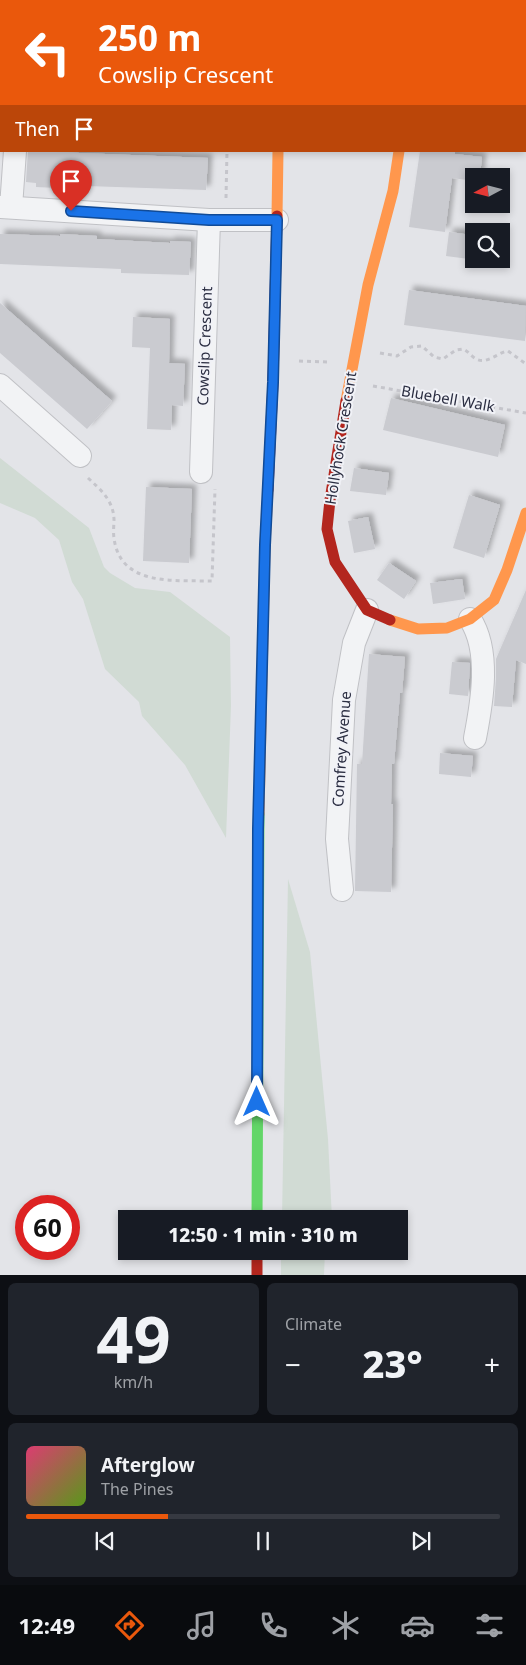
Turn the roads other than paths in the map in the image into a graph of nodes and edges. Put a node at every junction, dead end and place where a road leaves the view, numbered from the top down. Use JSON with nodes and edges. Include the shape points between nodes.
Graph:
{"nodes":[{"id":1,"x":15,"y":152,"type":"edge"},
{"id":2,"x":278,"y":152,"type":"edge"},
{"id":3,"x":399,"y":152,"type":"edge"},
{"id":4,"x":6,"y":207,"type":"edge"},
{"id":5,"x":218,"y":220,"type":"junction"},
{"id":6,"x":277,"y":220,"type":"junction"},
{"id":7,"x":0,"y":385,"type":"edge"},
{"id":8,"x":80,"y":456,"type":"dead end"},
{"id":9,"x":208,"y":476,"type":"road end"},
{"id":10,"x":526,"y":513,"type":"edge"},
{"id":11,"x":367,"y":610,"type":"junction"},
{"id":12,"x":470,"y":619,"type":"junction"},
{"id":13,"x":475,"y":738,"type":"dead end"},
{"id":14,"x":342,"y":890,"type":"dead end"},
{"id":15,"x":257,"y":1210,"type":"edge"},
{"id":16,"x":257,"y":1260,"type":"edge"},
{"id":17,"x":257,"y":1275,"type":"edge"}],
"edges":[{"from":1,"to":4,"type":"street"},
{"from":2,"to":6,"type":"main road"},
{"from":3,"to":11,"type":"main road","name":"Hollyhock Crescent","via":[[391,199],[355,349],[327,529],[335,562]]},
{"from":4,"to":5,"type":"street"},
{"from":5,"to":6,"type":"street"},
{"from":5,"to":9,"type":"street","name":"Cowslip Crescent"},
{"from":6,"to":15,"type":"main road","via":[[258,838]]},
{"from":7,"to":8,"type":"street"},
{"from":10,"to":12,"type":"main road","via":[[494,600]]},
{"from":11,"to":12,"type":"main road","via":[[418,629],[447,628]]},
{"from":11,"to":14,"type":"street","name":"Comfrey Avenue","via":[[354,643],[344,700],[336,839]]},
{"from":12,"to":13,"type":"street","via":[[476,627],[482,649],[480,714]]},
{"from":16,"to":17,"type":"main road"}]}
